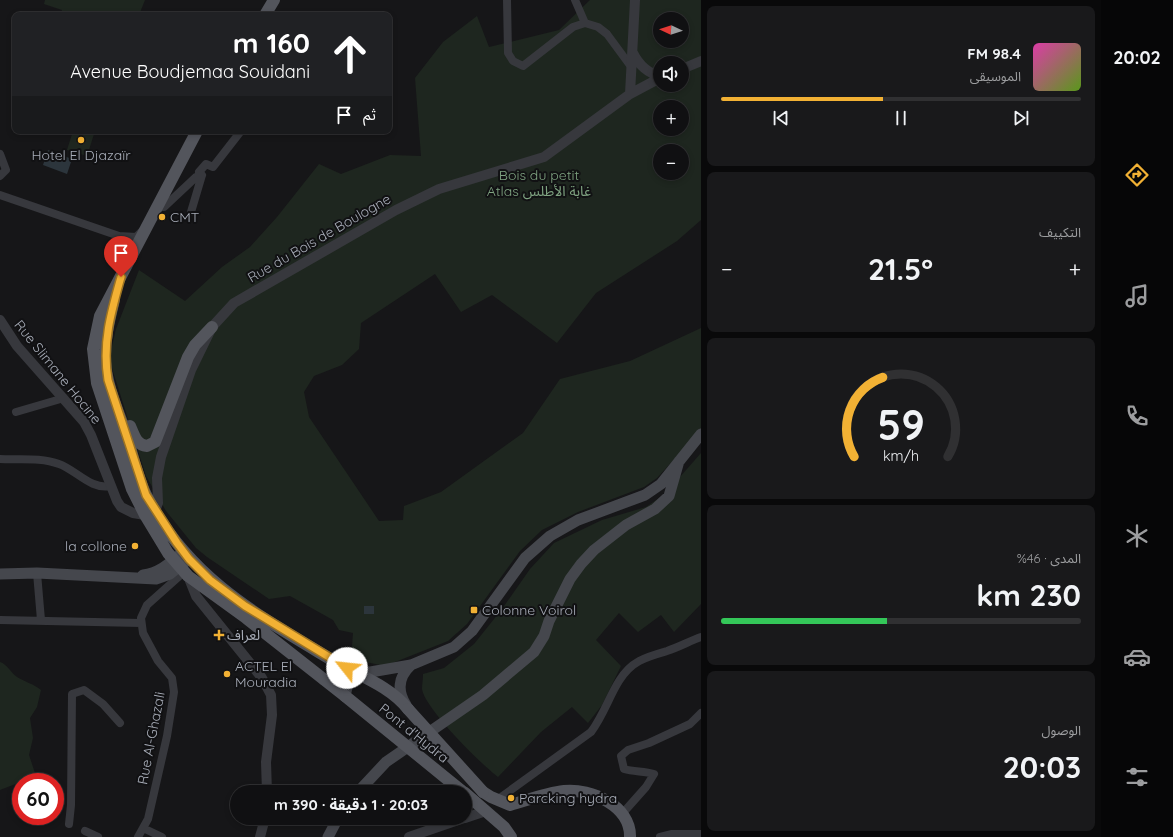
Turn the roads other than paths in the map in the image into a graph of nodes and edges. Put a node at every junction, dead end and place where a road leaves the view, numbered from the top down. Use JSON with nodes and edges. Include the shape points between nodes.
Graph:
{"nodes":[{"id":1,"x":274,"y":0,"type":"edge"},
{"id":2,"x":506,"y":0,"type":"edge"},
{"id":3,"x":575,"y":0,"type":"edge"},
{"id":4,"x":636,"y":0,"type":"edge"},
{"id":5,"x":267,"y":12,"type":"edge"},
{"id":6,"x":585,"y":23,"type":"junction"},
{"id":7,"x":634,"y":53,"type":"junction"},
{"id":8,"x":701,"y":61,"type":"edge"},
{"id":9,"x":689,"y":66,"type":"edge"},
{"id":10,"x":632,"y":68,"type":"junction"},
{"id":11,"x":653,"y":74,"type":"edge"},
{"id":12,"x":653,"y":81,"type":"edge"},
{"id":13,"x":630,"y":94,"type":"junction"},
{"id":14,"x":195,"y":134,"type":"edge"},
{"id":15,"x":239,"y":134,"type":"edge"},
{"id":16,"x":0,"y":154,"type":"edge"},
{"id":17,"x":202,"y":175,"type":"junction"},
{"id":18,"x":0,"y":176,"type":"edge"},
{"id":19,"x":0,"y":195,"type":"edge"},
{"id":20,"x":158,"y":207,"type":"junction"},
{"id":21,"x":191,"y":212,"type":"dead end"},
{"id":22,"x":150,"y":222,"type":"junction"},
{"id":23,"x":121,"y":277,"type":"junction"},
{"id":24,"x":0,"y":320,"type":"edge"},
{"id":25,"x":212,"y":327,"type":"junction"},
{"id":26,"x":3,"y":333,"type":"edge"},
{"id":27,"x":109,"y":384,"type":"junction"},
{"id":28,"x":64,"y":398,"type":"junction"},
{"id":29,"x":16,"y":412,"type":"dead end"},
{"id":30,"x":701,"y":434,"type":"edge"},
{"id":31,"x":0,"y":459,"type":"edge"},
{"id":32,"x":679,"y":461,"type":"junction"},
{"id":33,"x":110,"y":486,"type":"junction"},
{"id":34,"x":150,"y":513,"type":"junction"},
{"id":35,"x":186,"y":555,"type":"junction"},
{"id":36,"x":181,"y":569,"type":"junction"},
{"id":37,"x":0,"y":574,"type":"edge"},
{"id":38,"x":37,"y":574,"type":"junction"},
{"id":39,"x":0,"y":620,"type":"edge"},
{"id":40,"x":41,"y":620,"type":"junction"},
{"id":41,"x":140,"y":623,"type":"junction"},
{"id":42,"x":701,"y":637,"type":"edge"},
{"id":43,"x":410,"y":665,"type":"junction"},
{"id":44,"x":358,"y":674,"type":"junction"},
{"id":45,"x":324,"y":680,"type":"junction"},
{"id":46,"x":345,"y":696,"type":"junction"},
{"id":47,"x":407,"y":707,"type":"junction"},
{"id":48,"x":701,"y":713,"type":"edge"},
{"id":49,"x":120,"y":723,"type":"dead end"},
{"id":50,"x":267,"y":785,"type":"edge"},
{"id":51,"x":365,"y":785,"type":"edge"},
{"id":52,"x":454,"y":785,"type":"edge"},
{"id":53,"x":472,"y":799,"type":"edge"},
{"id":54,"x":497,"y":800,"type":"junction"},
{"id":55,"x":476,"y":802,"type":"junction"},
{"id":56,"x":510,"y":805,"type":"junction"},
{"id":57,"x":472,"y":807,"type":"edge"},
{"id":58,"x":486,"y":811,"type":"junction"},
{"id":59,"x":622,"y":814,"type":"junction"},
{"id":60,"x":472,"y":815,"type":"edge"},
{"id":61,"x":69,"y":824,"type":"dead end"},
{"id":62,"x":263,"y":825,"type":"edge"},
{"id":63,"x":334,"y":825,"type":"edge"},
{"id":64,"x":444,"y":825,"type":"edge"},
{"id":65,"x":143,"y":828,"type":"junction"},
{"id":66,"x":85,"y":831,"type":"dead end"},
{"id":67,"x":508,"y":832,"type":"edge"},
{"id":68,"x":701,"y":834,"type":"edge"},
{"id":69,"x":98,"y":837,"type":"edge"},
{"id":70,"x":138,"y":837,"type":"edge"},
{"id":71,"x":162,"y":837,"type":"edge"},
{"id":72,"x":260,"y":837,"type":"edge"},
{"id":73,"x":328,"y":837,"type":"edge"},
{"id":74,"x":409,"y":837,"type":"edge"},
{"id":75,"x":630,"y":837,"type":"edge"},
{"id":76,"x":660,"y":837,"type":"edge"}],
"edges":[{"from":1,"to":5,"type":"main road"},
{"from":2,"to":6,"type":"street","via":[[508,53],[513,61],[523,66],[573,28]]},
{"from":3,"to":6,"type":"street"},
{"from":4,"to":7,"type":"street"},
{"from":6,"to":10,"type":"street","via":[[592,24],[607,34]]},
{"from":7,"to":10,"type":"street"},
{"from":7,"to":11,"type":"street","via":[[642,67]]},
{"from":8,"to":9,"type":"street"},
{"from":10,"to":13,"type":"street"},
{"from":12,"to":13,"type":"street","name":"Rue du Bois de Boulogne"},
{"from":13,"to":25,"type":"street","name":"Rue du Bois de Boulogne","via":[[544,157],[438,189],[396,210],[242,298]]},
{"from":14,"to":20,"type":"main road"},
{"from":15,"to":17,"type":"street","via":[[213,167],[206,164],[199,172]]},
{"from":16,"to":18,"type":"street","via":[[6,170]]},
{"from":17,"to":20,"type":"street","via":[[196,177],[164,207]]},
{"from":17,"to":21,"type":"street"},
{"from":19,"to":22,"type":"street","via":[[119,236],[136,237]]},
{"from":20,"to":22,"type":"main road"},
{"from":22,"to":23,"type":"main road"},
{"from":23,"to":27,"type":"main road","via":[[109,320],[105,347]]},
{"from":23,"to":34,"type":"main road","via":[[100,316],[92,349],[94,366],[128,480]]},
{"from":24,"to":26,"type":"street","name":"Rue Slimane Hocine"},
{"from":25,"to":27,"type":"main road","via":[[195,345],[188,357],[157,439],[150,445],[143,446],[137,442],[118,396]]},
{"from":25,"to":34,"type":"street","name":"Rue du Bois de Boulogne","via":[[191,370],[161,457],[157,478],[158,503]]},
{"from":26,"to":28,"type":"street","name":"Rue Slimane Hocine"},
{"from":27,"to":34,"type":"main road"},
{"from":28,"to":29,"type":"street"},
{"from":28,"to":33,"type":"street","name":"Rue Slimane Hocine","via":[[84,422],[91,435]]},
{"from":30,"to":32,"type":"main road"},
{"from":31,"to":33,"type":"street","via":[[53,462],[97,486]]},
{"from":32,"to":43,"type":"main road","via":[[661,484],[646,495],[578,520],[550,536],[525,558],[472,631],[454,647]]},
{"from":32,"to":51,"type":"main road","via":[[669,496],[655,509],[626,525],[594,550],[581,564],[570,580],[534,652],[483,695],[386,762]]},
{"from":33,"to":34,"type":"street","name":"Rue Slimane Hocine","via":[[121,507],[133,513]]},
{"from":34,"to":35,"type":"main road"},
{"from":34,"to":36,"type":"main road"},
{"from":35,"to":36,"type":"main road"},
{"from":35,"to":44,"type":"main road","via":[[210,580],[255,613]]},
{"from":36,"to":38,"type":"main road","via":[[162,568],[149,574],[114,577]]},
{"from":36,"to":41,"type":"street","via":[[147,605]]},
{"from":36,"to":45,"type":"main road","name":"Pont d'Hydra"},
{"from":36,"to":50,"type":"street","via":[[196,596],[262,678],[269,691],[272,715],[266,762]]},
{"from":37,"to":38,"type":"main road"},
{"from":38,"to":40,"type":"street"},
{"from":39,"to":40,"type":"street"},
{"from":40,"to":41,"type":"street"},
{"from":41,"to":65,"type":"street","name":"Rue Al-Ghazali","via":[[158,661],[172,678],[174,692],[167,736],[148,819]]},
{"from":42,"to":54,"type":"street","via":[[635,663],[620,680],[591,732]]},
{"from":43,"to":44,"type":"main road"},
{"from":43,"to":47,"type":"main road","via":[[400,684],[400,692]]},
{"from":44,"to":45,"type":"main road"},
{"from":44,"to":46,"type":"main road","via":[[348,683]]},
{"from":44,"to":47,"type":"main road","via":[[388,691]]},
{"from":45,"to":46,"type":"main road","name":"Pont d'Hydra"},
{"from":46,"to":52,"type":"main road","name":"Pont d'Hydra","bridge":true},
{"from":47,"to":54,"type":"main road","bridge":true,"via":[[483,792]]},
{"from":48,"to":59,"type":"street","via":[[690,724],[628,750],[622,756],[624,768],[654,774]]},
{"from":49,"to":61,"type":"street","via":[[103,704],[84,690],[72,694],[72,805]]},
{"from":53,"to":55,"type":"main road","name":"Pont d'Hydra"},
{"from":54,"to":56,"type":"main road"},
{"from":55,"to":57,"type":"street"},
{"from":55,"to":58,"type":"main road","name":"Pont d'Hydra"},
{"from":56,"to":59,"type":"main road","via":[[565,791],[608,801]]},
{"from":56,"to":67,"type":"main road","via":[[506,814]]},
{"from":58,"to":60,"type":"street"},
{"from":58,"to":67,"type":"main road","name":"Pont d'Hydra"},
{"from":59,"to":75,"type":"main road"},
{"from":62,"to":72,"type":"street"},
{"from":63,"to":73,"type":"main road"},
{"from":64,"to":74,"type":"street"},
{"from":65,"to":70,"type":"street","name":"Rue Al-Ghazali"},
{"from":65,"to":71,"type":"street"},
{"from":66,"to":69,"type":"street"},
{"from":68,"to":76,"type":"street","via":[[672,834]]}]}
